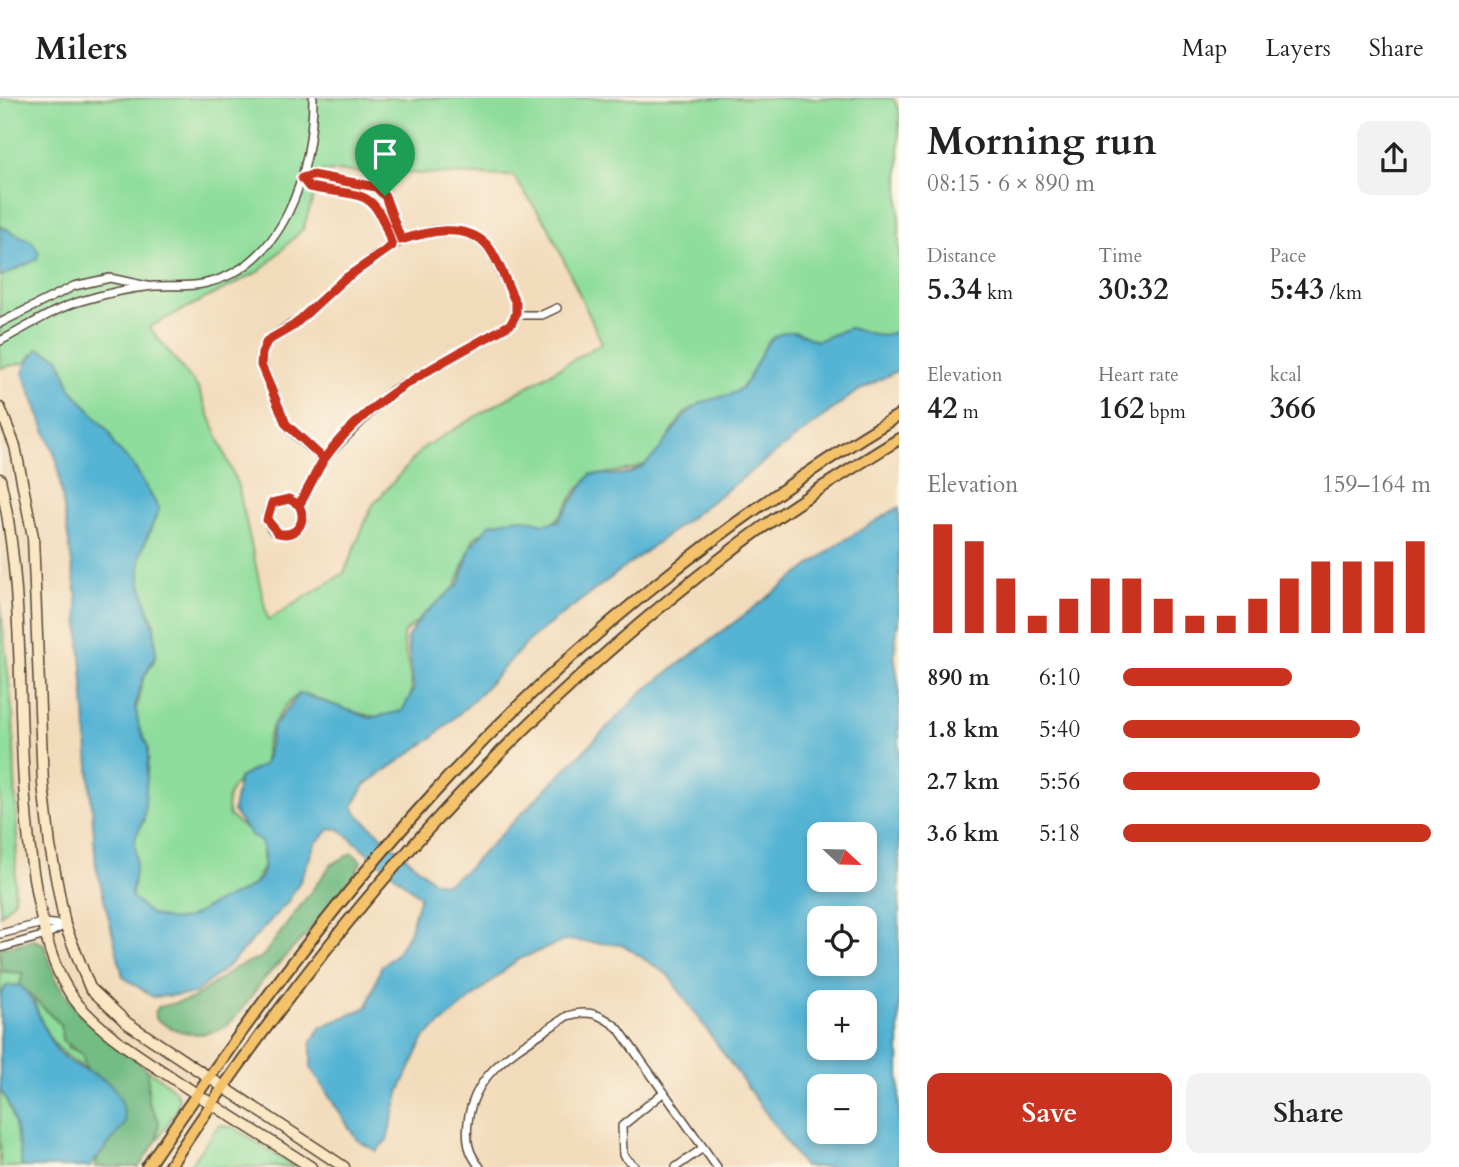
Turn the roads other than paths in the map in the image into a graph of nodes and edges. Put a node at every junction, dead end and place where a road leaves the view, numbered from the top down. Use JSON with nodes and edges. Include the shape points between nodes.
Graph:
{"nodes":[{"id":1,"x":313,"y":98,"type":"edge"},
{"id":2,"x":302,"y":178,"type":"junction"},
{"id":3,"x":386,"y":198,"type":"junction"},
{"id":4,"x":376,"y":205,"type":"junction"},
{"id":5,"x":401,"y":240,"type":"junction"},
{"id":6,"x":392,"y":246,"type":"junction"},
{"id":7,"x":151,"y":287,"type":"junction"},
{"id":8,"x":557,"y":308,"type":"dead end"},
{"id":9,"x":516,"y":314,"type":"junction"},
{"id":10,"x":0,"y":323,"type":"edge"},
{"id":11,"x":0,"y":341,"type":"edge"},
{"id":12,"x":0,"y":408,"type":"edge"},
{"id":13,"x":899,"y":415,"type":"edge"},
{"id":14,"x":899,"y":439,"type":"edge"},
{"id":15,"x":324,"y":459,"type":"junction"},
{"id":16,"x":0,"y":479,"type":"edge"},
{"id":17,"x":299,"y":505,"type":"junction"},
{"id":18,"x":43,"y":923,"type":"junction"},
{"id":19,"x":65,"y":925,"type":"junction"},
{"id":20,"x":0,"y":934,"type":"edge"},
{"id":21,"x":46,"y":935,"type":"junction"},
{"id":22,"x":0,"y":948,"type":"edge"},
{"id":23,"x":208,"y":1077,"type":"junction"},
{"id":24,"x":223,"y":1087,"type":"junction"},
{"id":25,"x":664,"y":1092,"type":"junction"},
{"id":26,"x":196,"y":1094,"type":"junction"},
{"id":27,"x":211,"y":1104,"type":"junction"},
{"id":28,"x":703,"y":1148,"type":"junction"},
{"id":29,"x":147,"y":1167,"type":"edge"},
{"id":30,"x":169,"y":1167,"type":"edge"},
{"id":31,"x":311,"y":1167,"type":"edge"},
{"id":32,"x":344,"y":1167,"type":"edge"},
{"id":33,"x":480,"y":1167,"type":"edge"},
{"id":34,"x":635,"y":1167,"type":"edge"},
{"id":35,"x":676,"y":1167,"type":"edge"},
{"id":36,"x":717,"y":1167,"type":"edge"}],
"edges":[{"from":1,"to":2,"type":"street"},
{"from":2,"to":3,"type":"street","via":[[312,175],[376,187]]},
{"from":2,"to":4,"type":"street","via":[[309,187],[370,199]]},
{"from":2,"to":7,"type":"street","via":[[275,237],[255,258],[202,284]]},
{"from":3,"to":4,"type":"street"},
{"from":3,"to":5,"type":"street"},
{"from":4,"to":6,"type":"street"},
{"from":5,"to":6,"type":"street"},
{"from":5,"to":9,"type":"street","via":[[443,231],[464,232],[486,244],[516,303]]},
{"from":6,"to":15,"type":"street","via":[[343,280],[293,326],[267,341],[262,353],[261,365],[286,424]]},
{"from":7,"to":10,"type":"street","via":[[110,278],[74,286]]},
{"from":7,"to":11,"type":"street","via":[[79,301]]},
{"from":8,"to":9,"type":"street","via":[[542,314]]},
{"from":9,"to":15,"type":"street","via":[[511,324],[393,390]]},
{"from":12,"to":19,"type":"street","via":[[15,446],[33,537],[43,784]]},
{"from":13,"to":23,"type":"main road","via":[[807,474],[635,602],[546,680],[393,840],[302,949]]},
{"from":14,"to":24,"type":"main road","via":[[793,506],[649,616],[510,740],[382,879],[292,990]]},
{"from":15,"to":17,"type":"street"},
{"from":16,"to":18,"type":"street","via":[[12,542],[22,790]]},
{"from":17,"to":17,"type":"street","via":[[289,499],[272,503],[267,514],[269,526],[284,535],[295,531],[302,522]]},
{"from":18,"to":19,"type":"street"},
{"from":18,"to":20,"type":"street"},
{"from":18,"to":21,"type":"street"},
{"from":19,"to":21,"type":"street"},
{"from":19,"to":23,"type":"street","via":[[82,974],[106,1006]]},
{"from":21,"to":22,"type":"street"},
{"from":21,"to":26,"type":"street","via":[[61,980],[85,1011],[104,1030]]},
{"from":23,"to":24,"type":"street"},
{"from":23,"to":26,"type":"main road"},
{"from":24,"to":27,"type":"main road"},
{"from":24,"to":32,"type":"street"},
{"from":25,"to":28,"type":"street"},
{"from":25,"to":33,"type":"street","via":[[606,1018],[580,1012],[566,1016],[488,1072],[475,1089],[466,1140]]},
{"from":25,"to":34,"type":"street","via":[[622,1126],[624,1155]]},
{"from":26,"to":27,"type":"street"},
{"from":26,"to":29,"type":"main road"},
{"from":27,"to":30,"type":"main road"},
{"from":27,"to":31,"type":"street"},
{"from":28,"to":35,"type":"street"},
{"from":28,"to":36,"type":"street"}]}
